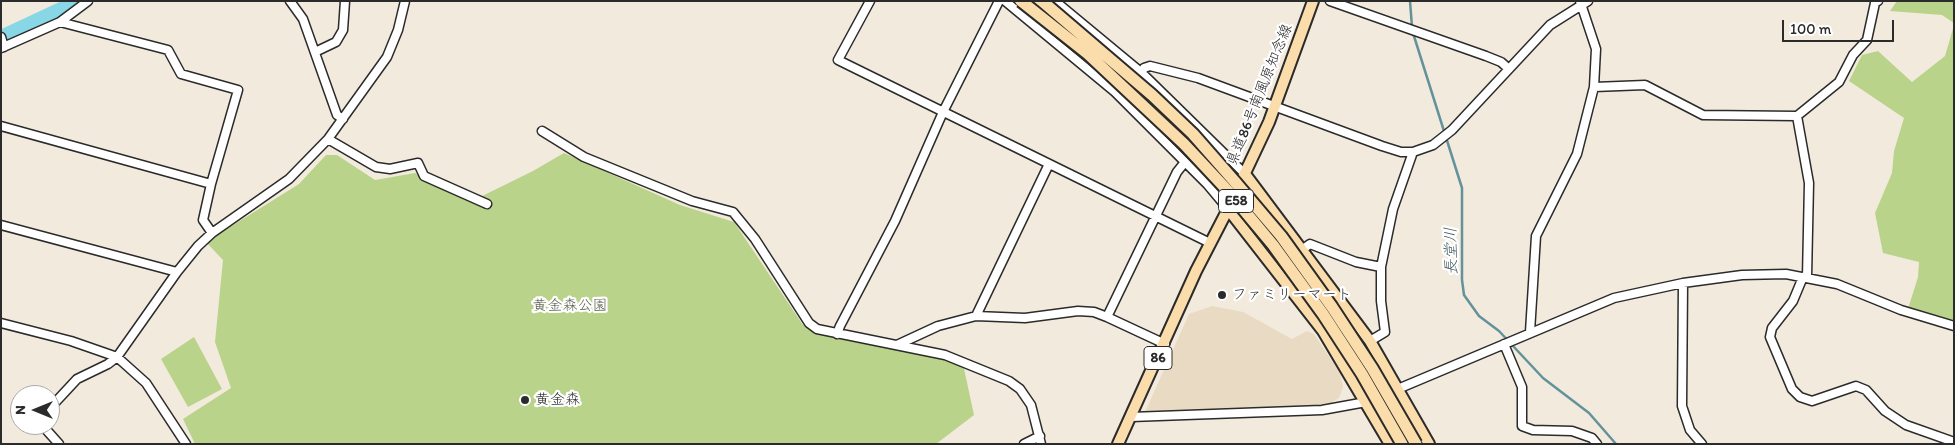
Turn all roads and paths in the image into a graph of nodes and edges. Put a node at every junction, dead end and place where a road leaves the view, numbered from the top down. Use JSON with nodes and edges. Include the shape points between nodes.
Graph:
{"nodes":[{"id":1,"x":88,"y":1,"type":"edge"},
{"id":2,"x":290,"y":1,"type":"edge"},
{"id":3,"x":345,"y":1,"type":"edge"},
{"id":4,"x":405,"y":1,"type":"edge"},
{"id":5,"x":870,"y":1,"type":"edge"},
{"id":6,"x":999,"y":1,"type":"edge"},
{"id":7,"x":1005,"y":1,"type":"edge"},
{"id":8,"x":1021,"y":1,"type":"edge"},
{"id":9,"x":1042,"y":1,"type":"edge"},
{"id":10,"x":1055,"y":1,"type":"edge"},
{"id":11,"x":1313,"y":1,"type":"edge"},
{"id":12,"x":1330,"y":1,"type":"edge"},
{"id":13,"x":1878,"y":1,"type":"edge"},
{"id":14,"x":1583,"y":2,"type":"edge"},
{"id":15,"x":60,"y":22,"type":"junction"},
{"id":16,"x":1,"y":37,"type":"edge"},
{"id":17,"x":3,"y":47,"type":"edge"},
{"id":18,"x":315,"y":52,"type":"junction"},
{"id":19,"x":1509,"y":69,"type":"junction"},
{"id":20,"x":1142,"y":73,"type":"junction"},
{"id":21,"x":1594,"y":87,"type":"junction"},
{"id":22,"x":1275,"y":107,"type":"junction"},
{"id":23,"x":943,"y":112,"type":"junction"},
{"id":24,"x":1797,"y":116,"type":"junction"},
{"id":25,"x":343,"y":119,"type":"junction"},
{"id":26,"x":1,"y":126,"type":"edge"},
{"id":27,"x":542,"y":131,"type":"dead end"},
{"id":28,"x":328,"y":138,"type":"junction"},
{"id":29,"x":1413,"y":152,"type":"junction"},
{"id":30,"x":1185,"y":162,"type":"junction"},
{"id":31,"x":1049,"y":164,"type":"junction"},
{"id":32,"x":1245,"y":174,"type":"junction"},
{"id":33,"x":211,"y":184,"type":"junction"},
{"id":34,"x":487,"y":204,"type":"dead end"},
{"id":35,"x":1228,"y":209,"type":"junction"},
{"id":36,"x":1156,"y":217,"type":"junction"},
{"id":37,"x":1,"y":224,"type":"edge"},
{"id":38,"x":212,"y":233,"type":"junction"},
{"id":39,"x":1210,"y":243,"type":"junction"},
{"id":40,"x":1303,"y":249,"type":"junction"},
{"id":41,"x":1381,"y":267,"type":"junction"},
{"id":42,"x":177,"y":272,"type":"junction"},
{"id":43,"x":1805,"y":277,"type":"junction"},
{"id":44,"x":1683,"y":283,"type":"junction"},
{"id":45,"x":976,"y":316,"type":"junction"},
{"id":46,"x":1107,"y":317,"type":"junction"},
{"id":47,"x":1,"y":323,"type":"edge"},
{"id":48,"x":1954,"y":326,"type":"edge"},
{"id":49,"x":1530,"y":332,"type":"junction"},
{"id":50,"x":837,"y":334,"type":"junction"},
{"id":51,"x":1370,"y":341,"type":"junction"},
{"id":52,"x":1165,"y":344,"type":"junction"},
{"id":53,"x":1504,"y":344,"type":"junction"},
{"id":54,"x":897,"y":345,"type":"junction"},
{"id":55,"x":117,"y":357,"type":"junction"},
{"id":56,"x":1399,"y":389,"type":"junction"},
{"id":57,"x":60,"y":397,"type":"edge"},
{"id":58,"x":1366,"y":402,"type":"junction"},
{"id":59,"x":1131,"y":417,"type":"junction"},
{"id":60,"x":1040,"y":440,"type":"edge"},
{"id":61,"x":1954,"y":442,"type":"edge"},
{"id":62,"x":186,"y":444,"type":"edge"},
{"id":63,"x":1024,"y":444,"type":"edge"},
{"id":64,"x":1118,"y":444,"type":"edge"},
{"id":65,"x":1390,"y":444,"type":"edge"},
{"id":66,"x":1402,"y":444,"type":"edge"},
{"id":67,"x":1416,"y":444,"type":"edge"},
{"id":68,"x":1429,"y":444,"type":"edge"},
{"id":69,"x":1597,"y":444,"type":"edge"},
{"id":70,"x":1702,"y":444,"type":"edge"}],
"edges":[{"from":1,"to":15,"type":"street"},
{"from":2,"to":18,"type":"street","via":[[303,19]]},
{"from":3,"to":18,"type":"street","via":[[343,30],[336,42]]},
{"from":4,"to":25,"type":"street","via":[[387,57]]},
{"from":5,"to":23,"type":"street","via":[[838,60]]},
{"from":6,"to":23,"type":"street"},
{"from":7,"to":30,"type":"street","via":[[1115,92]]},
{"from":8,"to":66,"type":"highway","number":"E58","bridge":true,"via":[[1130,92],[1228,191],[1273,245],[1322,314],[1362,374]]},
{"from":9,"to":67,"type":"highway","number":"E58","bridge":true,"via":[[1152,95],[1193,134],[1236,183],[1332,307]]},
{"from":10,"to":20,"type":"street"},
{"from":11,"to":22,"type":"main road","name":"県道86号南風原知念線","number":"86"},
{"from":12,"to":19,"type":"street","via":[[1486,56]]},
{"from":13,"to":24,"type":"street","via":[[1868,40],[1853,55],[1838,82]]},
{"from":14,"to":19,"type":"street","via":[[1550,25]]},
{"from":14,"to":21,"type":"street","via":[[1596,50]]},
{"from":15,"to":17,"type":"street"},
{"from":15,"to":33,"type":"street","via":[[168,50],[181,74],[238,90]]},
{"from":16,"to":17,"type":"street"},
{"from":18,"to":25,"type":"street","via":[[337,115]]},
{"from":19,"to":29,"type":"street","via":[[1452,130],[1433,145]]},
{"from":20,"to":22,"type":"street","via":[[1150,66],[1198,78]]},
{"from":20,"to":32,"type":"street"},
{"from":21,"to":24,"type":"street","via":[[1645,85],[1702,115]]},
{"from":21,"to":49,"type":"street","via":[[1577,154],[1536,236]]},
{"from":22,"to":29,"type":"street","via":[[1400,152]]},
{"from":22,"to":32,"type":"main road","name":"県道86号南風原知念線","number":"86"},
{"from":23,"to":31,"type":"street"},
{"from":23,"to":50,"type":"street","via":[[895,221]]},
{"from":24,"to":43,"type":"street","via":[[1809,183]]},
{"from":25,"to":28,"type":"street"},
{"from":26,"to":33,"type":"street"},
{"from":27,"to":50,"type":"street","via":[[584,157],[692,200],[733,212],[755,239],[809,323],[822,331]]},
{"from":28,"to":34,"type":"street","via":[[376,167],[390,169],[418,163],[424,176]]},
{"from":28,"to":38,"type":"street","via":[[289,179]]},
{"from":29,"to":41,"type":"street","via":[[1393,209]]},
{"from":30,"to":35,"type":"street"},
{"from":30,"to":36,"type":"street","via":[[1176,172]]},
{"from":31,"to":36,"type":"street"},
{"from":31,"to":45,"type":"street"},
{"from":32,"to":35,"type":"main road","name":"県道86号南風原知念線","number":"86"},
{"from":32,"to":40,"type":"main road"},
{"from":33,"to":38,"type":"street","via":[[203,220]]},
{"from":35,"to":39,"type":"main road","name":"県道86号南風原知念線","number":"86"},
{"from":35,"to":58,"type":"main road","via":[[1304,305]]},
{"from":36,"to":39,"type":"street"},
{"from":36,"to":46,"type":"street"},
{"from":37,"to":42,"type":"street"},
{"from":38,"to":42,"type":"street"},
{"from":39,"to":52,"type":"main road","name":"県道86号南風原知念線","number":"86"},
{"from":40,"to":41,"type":"street","via":[[1310,244],[1356,262]]},
{"from":40,"to":51,"type":"main road"},
{"from":41,"to":51,"type":"street","via":[[1385,332]]},
{"from":42,"to":55,"type":"street"},
{"from":43,"to":44,"type":"street","via":[[1766,273]]},
{"from":43,"to":48,"type":"street","via":[[1836,284],[1901,310]]},
{"from":43,"to":61,"type":"street","via":[[1793,301],[1772,328],[1770,337],[1792,389],[1800,397],[1812,401],[1856,386],[1866,390],[1886,411],[1906,425]]},
{"from":44,"to":49,"type":"street","via":[[1614,298]]},
{"from":44,"to":70,"type":"street","via":[[1682,406],[1690,430]]},
{"from":45,"to":46,"type":"street","via":[[1025,318],[1078,311]]},
{"from":45,"to":54,"type":"street","via":[[938,326]]},
{"from":46,"to":52,"type":"street"},
{"from":47,"to":55,"type":"street"},
{"from":49,"to":53,"type":"street"},
{"from":50,"to":54,"type":"street"},
{"from":51,"to":56,"type":"main road"},
{"from":52,"to":59,"type":"main road","name":"県道86号南風原知念線","number":"86"},
{"from":53,"to":56,"type":"street"},
{"from":53,"to":69,"type":"street","via":[[1522,387],[1522,426],[1533,430],[1572,431],[1592,438]]},
{"from":54,"to":60,"type":"street","via":[[945,355],[1010,381],[1031,405]]},
{"from":55,"to":57,"type":"street","via":[[77,379]]},
{"from":55,"to":62,"type":"street","via":[[146,382]]},
{"from":56,"to":58,"type":"street"},
{"from":56,"to":68,"type":"main road"},
{"from":58,"to":59,"type":"street","via":[[1322,410]]},
{"from":58,"to":65,"type":"main road"},
{"from":59,"to":64,"type":"main road","name":"県道86号南風原知念線","number":"86"},
{"from":60,"to":63,"type":"street"}]}
